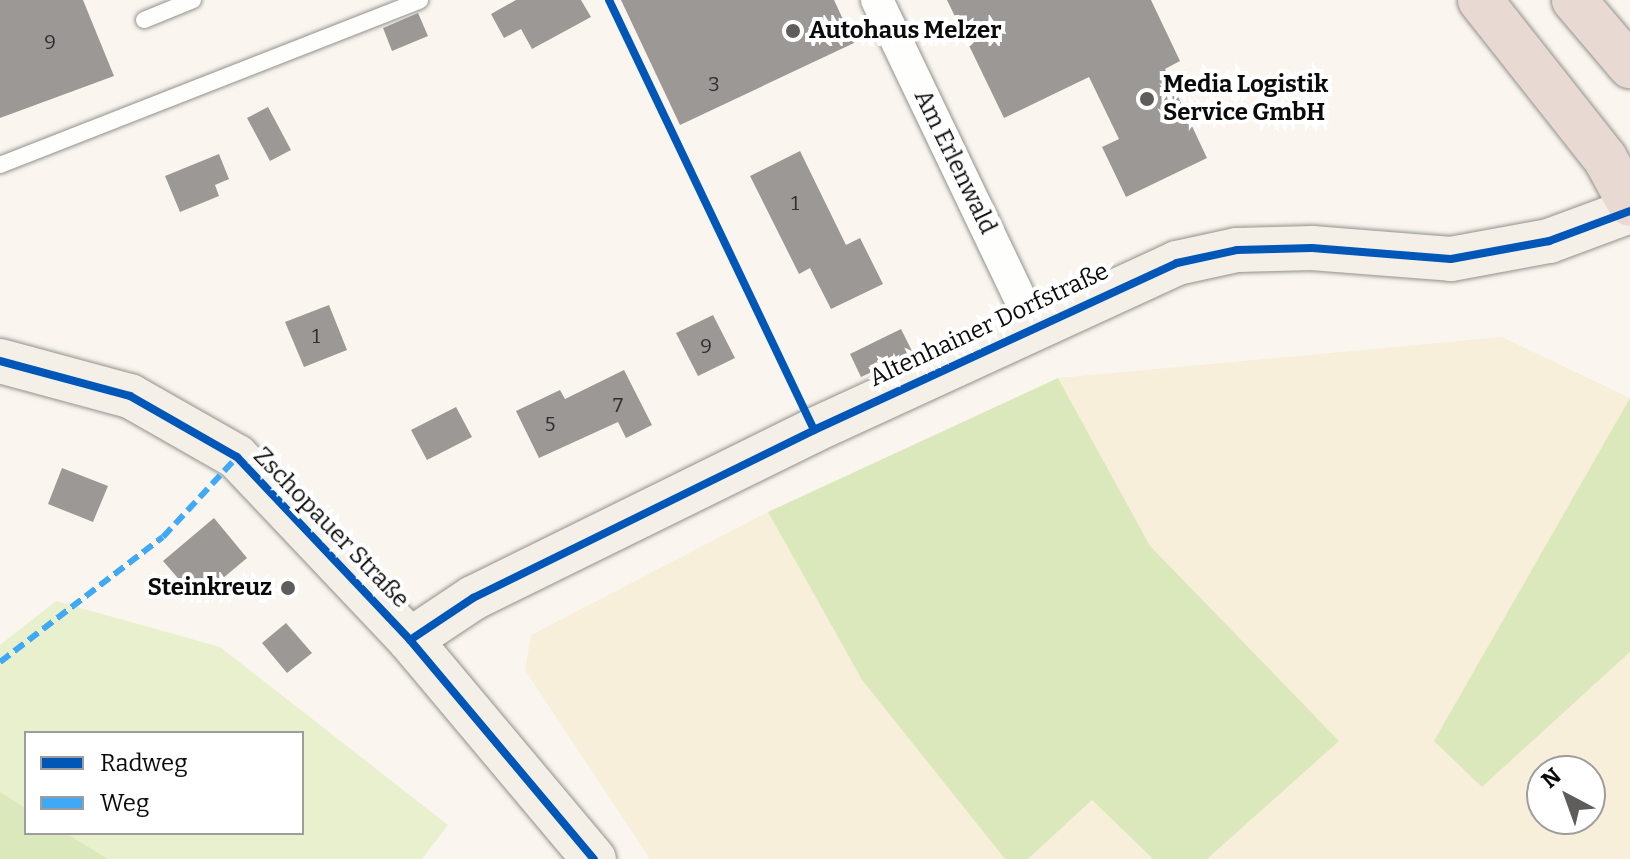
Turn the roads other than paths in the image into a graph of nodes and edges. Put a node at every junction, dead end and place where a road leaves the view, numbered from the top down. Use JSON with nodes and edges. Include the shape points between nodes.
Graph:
{"nodes":[{"id":1,"x":193,"y":0,"type":"edge"},
{"id":2,"x":420,"y":0,"type":"edge"},
{"id":3,"x":877,"y":0,"type":"edge"},
{"id":4,"x":1480,"y":0,"type":"edge"},
{"id":5,"x":1574,"y":0,"type":"edge"},
{"id":6,"x":144,"y":20,"type":"dead end"},
{"id":7,"x":1630,"y":66,"type":"edge"},
{"id":8,"x":0,"y":165,"type":"edge"},
{"id":9,"x":1630,"y":204,"type":"edge"},
{"id":10,"x":1630,"y":211,"type":"edge"},
{"id":11,"x":1032,"y":323,"type":"junction"},
{"id":12,"x":0,"y":361,"type":"edge"},
{"id":13,"x":410,"y":640,"type":"junction"},
{"id":14,"x":594,"y":859,"type":"edge"}],
"edges":[{"from":1,"to":6,"type":"lane"},
{"from":2,"to":8,"type":"lane"},
{"from":3,"to":11,"type":"street","name":"Am Erlenwald"},
{"from":4,"to":9,"type":"highway","via":[[1605,158]]},
{"from":5,"to":7,"type":"highway"},
{"from":10,"to":11,"type":"street","name":"Altenhainer Dorfstraße","via":[[1549,241],[1451,259],[1237,250],[1177,263]]},
{"from":11,"to":13,"type":"street","name":"Altenhainer Dorfstraße","via":[[473,598]]},
{"from":12,"to":13,"type":"street","name":"Zschopauer Straße","via":[[130,396],[237,457]]},
{"from":13,"to":14,"type":"street","name":"Zschopauer Straße"}]}
